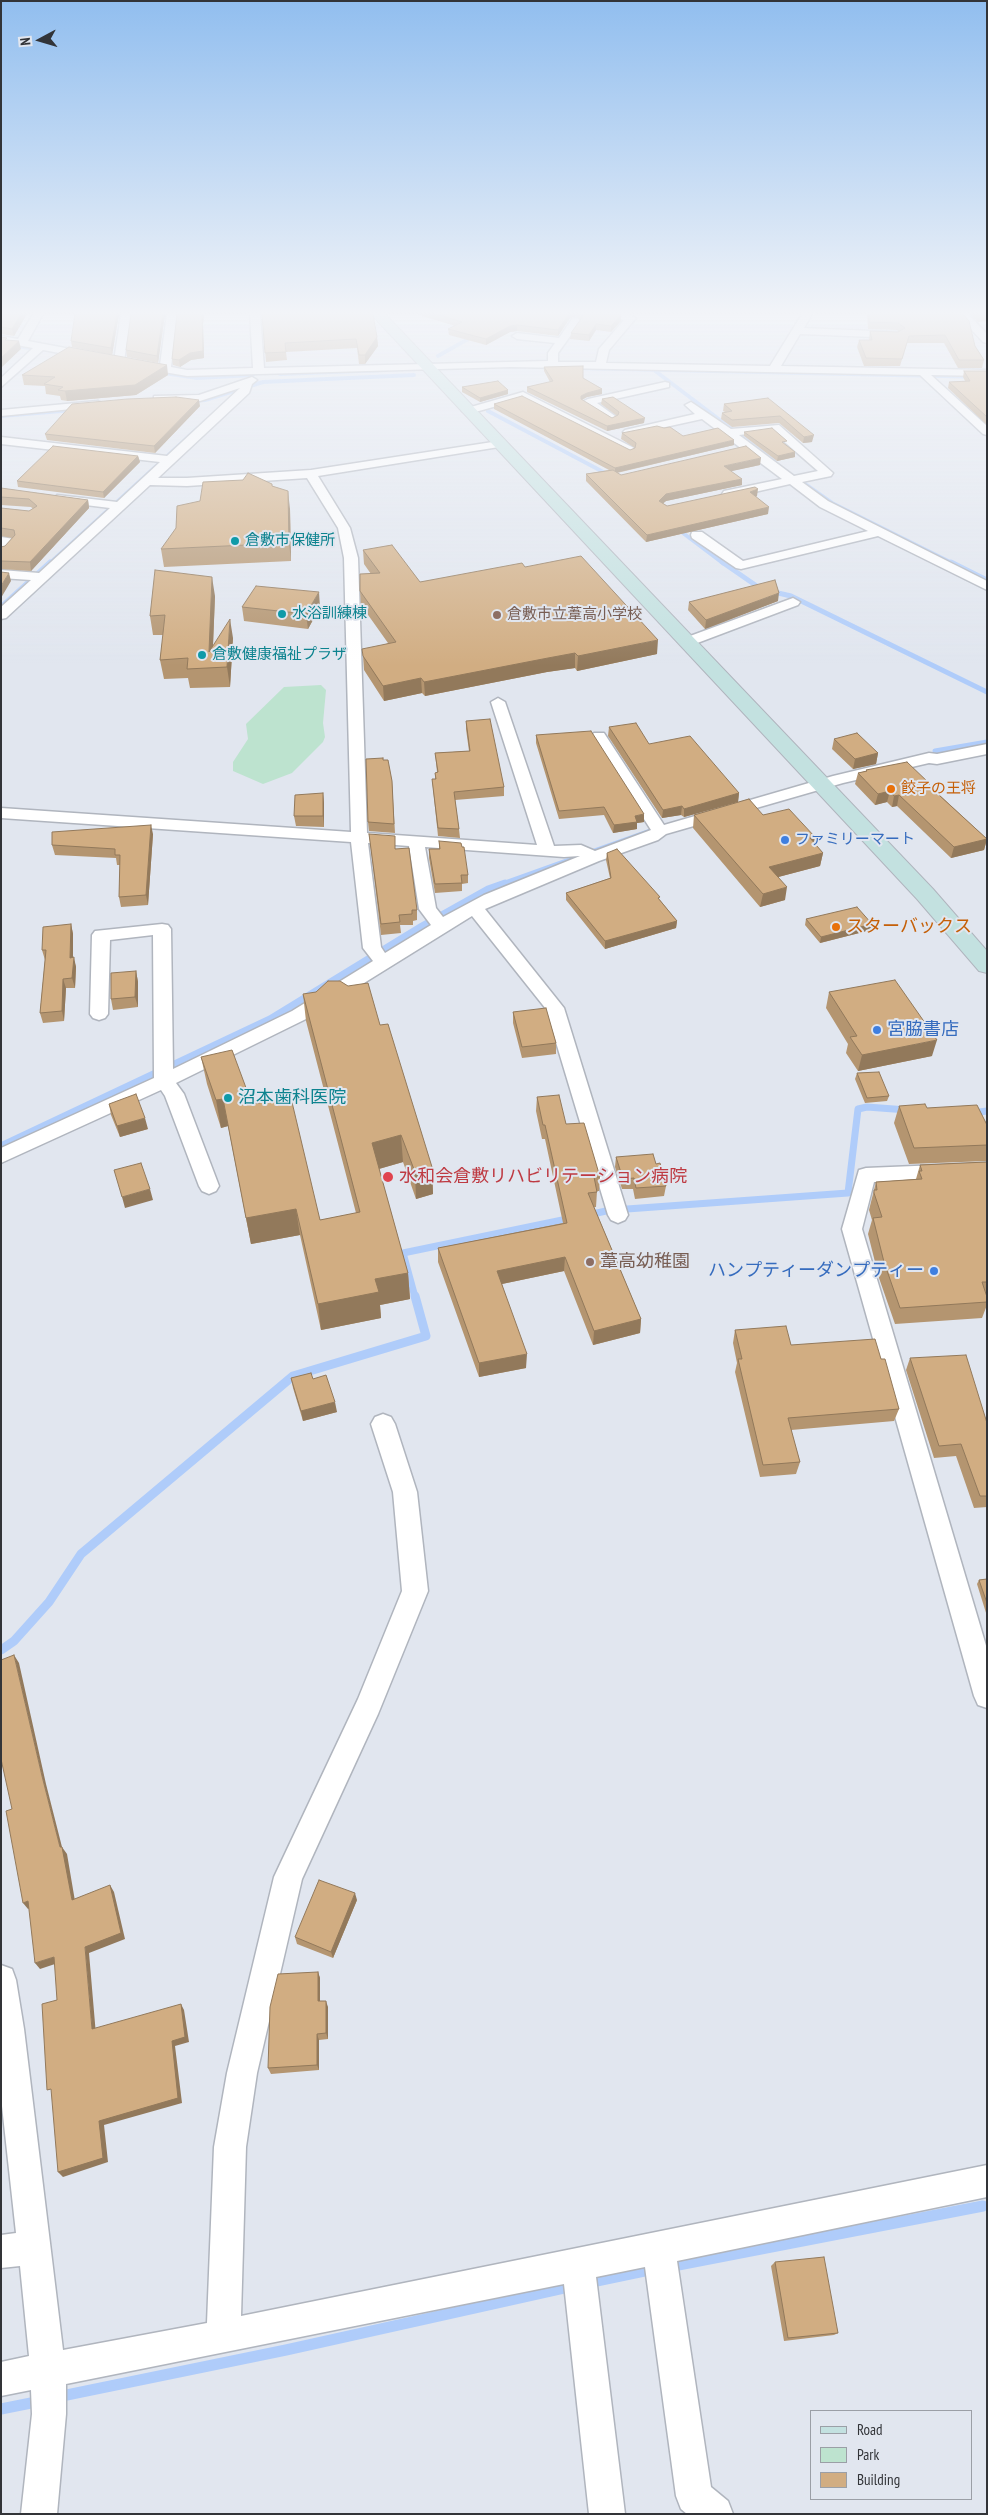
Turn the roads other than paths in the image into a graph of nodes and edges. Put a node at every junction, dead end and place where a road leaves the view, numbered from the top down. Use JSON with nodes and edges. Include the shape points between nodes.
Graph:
{"nodes":[{"id":1,"x":196,"y":431,"type":"edge"},
{"id":2,"x":487,"y":431,"type":"edge"},
{"id":3,"x":595,"y":431,"type":"edge"},
{"id":4,"x":631,"y":431,"type":"edge"},
{"id":5,"x":731,"y":431,"type":"edge"},
{"id":6,"x":745,"y":431,"type":"edge"},
{"id":7,"x":780,"y":431,"type":"edge"},
{"id":8,"x":734,"y":433,"type":"junction"},
{"id":9,"x":606,"y":437,"type":"junction"},
{"id":10,"x":1,"y":440,"type":"edge"},
{"id":11,"x":499,"y":444,"type":"junction"},
{"id":12,"x":749,"y":447,"type":"junction"},
{"id":13,"x":630,"y":450,"type":"edge"},
{"id":14,"x":730,"y":451,"type":"edge"},
{"id":15,"x":165,"y":459,"type":"junction"},
{"id":16,"x":311,"y":474,"type":"junction"},
{"id":17,"x":796,"y":479,"type":"junction"},
{"id":18,"x":146,"y":481,"type":"junction"},
{"id":19,"x":51,"y":497,"type":"edge"},
{"id":20,"x":714,"y":497,"type":"edge"},
{"id":21,"x":114,"y":505,"type":"junction"},
{"id":22,"x":878,"y":532,"type":"junction"},
{"id":23,"x":696,"y":535,"type":"edge"},
{"id":24,"x":1,"y":541,"type":"edge"},
{"id":25,"x":1,"y":550,"type":"edge"},
{"id":26,"x":1,"y":574,"type":"edge"},
{"id":27,"x":37,"y":577,"type":"junction"},
{"id":28,"x":987,"y":586,"type":"edge"},
{"id":29,"x":793,"y":602,"type":"dead end"},
{"id":30,"x":1,"y":615,"type":"edge"},
{"id":31,"x":687,"y":642,"type":"junction"},
{"id":32,"x":498,"y":702,"type":"dead end"},
{"id":33,"x":599,"y":736,"type":"dead end"},
{"id":34,"x":987,"y":749,"type":"edge"},
{"id":35,"x":820,"y":785,"type":"junction"},
{"id":36,"x":1,"y":813,"type":"edge"},
{"id":37,"x":660,"y":831,"type":"junction"},
{"id":38,"x":359,"y":836,"type":"junction"},
{"id":39,"x":416,"y":841,"type":"junction"},
{"id":40,"x":547,"y":851,"type":"junction"},
{"id":41,"x":589,"y":854,"type":"junction"},
{"id":42,"x":474,"y":908,"type":"junction"},
{"id":43,"x":437,"y":921,"type":"junction"},
{"id":44,"x":379,"y":956,"type":"junction"},
{"id":45,"x":987,"y":966,"type":"edge"},
{"id":46,"x":99,"y":1014,"type":"dead end"},
{"id":47,"x":164,"y":1076,"type":"junction"},
{"id":48,"x":1,"y":1156,"type":"edge"},
{"id":49,"x":987,"y":1170,"type":"edge"},
{"id":50,"x":209,"y":1186,"type":"dead end"},
{"id":51,"x":618,"y":1215,"type":"dead end"},
{"id":52,"x":383,"y":1424,"type":"dead end"},
{"id":53,"x":987,"y":1696,"type":"edge"},
{"id":54,"x":1,"y":1980,"type":"edge"},
{"id":55,"x":5,"y":2030,"type":"edge"},
{"id":56,"x":987,"y":2181,"type":"edge"},
{"id":57,"x":34,"y":2247,"type":"junction"},
{"id":58,"x":1,"y":2252,"type":"edge"},
{"id":59,"x":661,"y":2262,"type":"junction"},
{"id":60,"x":580,"y":2279,"type":"junction"},
{"id":61,"x":223,"y":2337,"type":"junction"},
{"id":62,"x":1,"y":2379,"type":"edge"},
{"id":63,"x":49,"y":2392,"type":"junction"},
{"id":64,"x":39,"y":2514,"type":"edge"},
{"id":65,"x":607,"y":2514,"type":"edge"},
{"id":66,"x":715,"y":2514,"type":"edge"}],
"edges":[{"from":1,"to":15,"type":"street"},
{"from":2,"to":11,"type":"street"},
{"from":3,"to":9,"type":"street"},
{"from":4,"to":9,"type":"street"},
{"from":5,"to":8,"type":"street"},
{"from":6,"to":8,"type":"street"},
{"from":7,"to":17,"type":"street","via":[[828,472]]},
{"from":8,"to":12,"type":"street"},
{"from":9,"to":13,"type":"street"},
{"from":10,"to":15,"type":"street"},
{"from":11,"to":16,"type":"street"},
{"from":11,"to":31,"type":"street"},
{"from":12,"to":14,"type":"street"},
{"from":12,"to":17,"type":"street"},
{"from":15,"to":18,"type":"street"},
{"from":16,"to":18,"type":"street","via":[[187,482]]},
{"from":16,"to":38,"type":"street","via":[[344,528],[350,558]]},
{"from":17,"to":20,"type":"street"},
{"from":17,"to":22,"type":"street","via":[[824,504]]},
{"from":18,"to":21,"type":"street"},
{"from":19,"to":21,"type":"street"},
{"from":21,"to":27,"type":"street"},
{"from":22,"to":23,"type":"street","via":[[741,565]]},
{"from":22,"to":28,"type":"street"},
{"from":24,"to":25,"type":"street","via":[[9,542]]},
{"from":26,"to":27,"type":"street"},
{"from":27,"to":30,"type":"street"},
{"from":29,"to":31,"type":"street"},
{"from":31,"to":35,"type":"street"},
{"from":32,"to":40,"type":"street"},
{"from":33,"to":37,"type":"street"},
{"from":34,"to":35,"type":"street","via":[[929,758]]},
{"from":35,"to":37,"type":"street"},
{"from":35,"to":45,"type":"street","via":[[925,894]]},
{"from":36,"to":38,"type":"street"},
{"from":37,"to":41,"type":"street","via":[[652,837]]},
{"from":38,"to":39,"type":"street"},
{"from":38,"to":44,"type":"street"},
{"from":39,"to":40,"type":"street"},
{"from":39,"to":43,"type":"street","via":[[428,909]]},
{"from":40,"to":41,"type":"street"},
{"from":41,"to":42,"type":"street"},
{"from":42,"to":43,"type":"street"},
{"from":42,"to":51,"type":"street","via":[[555,1008]]},
{"from":43,"to":44,"type":"street"},
{"from":44,"to":47,"type":"street","via":[[299,1015],[227,1052]]},
{"from":46,"to":47,"type":"street","via":[[101,935],[162,929]]},
{"from":47,"to":48,"type":"street"},
{"from":47,"to":50,"type":"street"},
{"from":49,"to":53,"type":"street","via":[[866,1175],[852,1229]]},
{"from":52,"to":61,"type":"street","via":[[405,1492],[415,1591],[369,1705],[288,1877],[242,2073],[230,2147]]},
{"from":54,"to":55,"type":"street"},
{"from":55,"to":57,"type":"street"},
{"from":56,"to":59,"type":"street"},
{"from":57,"to":58,"type":"street"},
{"from":57,"to":63,"type":"street"},
{"from":59,"to":60,"type":"street"},
{"from":59,"to":66,"type":"street","via":[[694,2496]]},
{"from":60,"to":61,"type":"street"},
{"from":60,"to":65,"type":"street"},
{"from":61,"to":63,"type":"street"},
{"from":62,"to":63,"type":"street"},
{"from":63,"to":64,"type":"street"}]}
